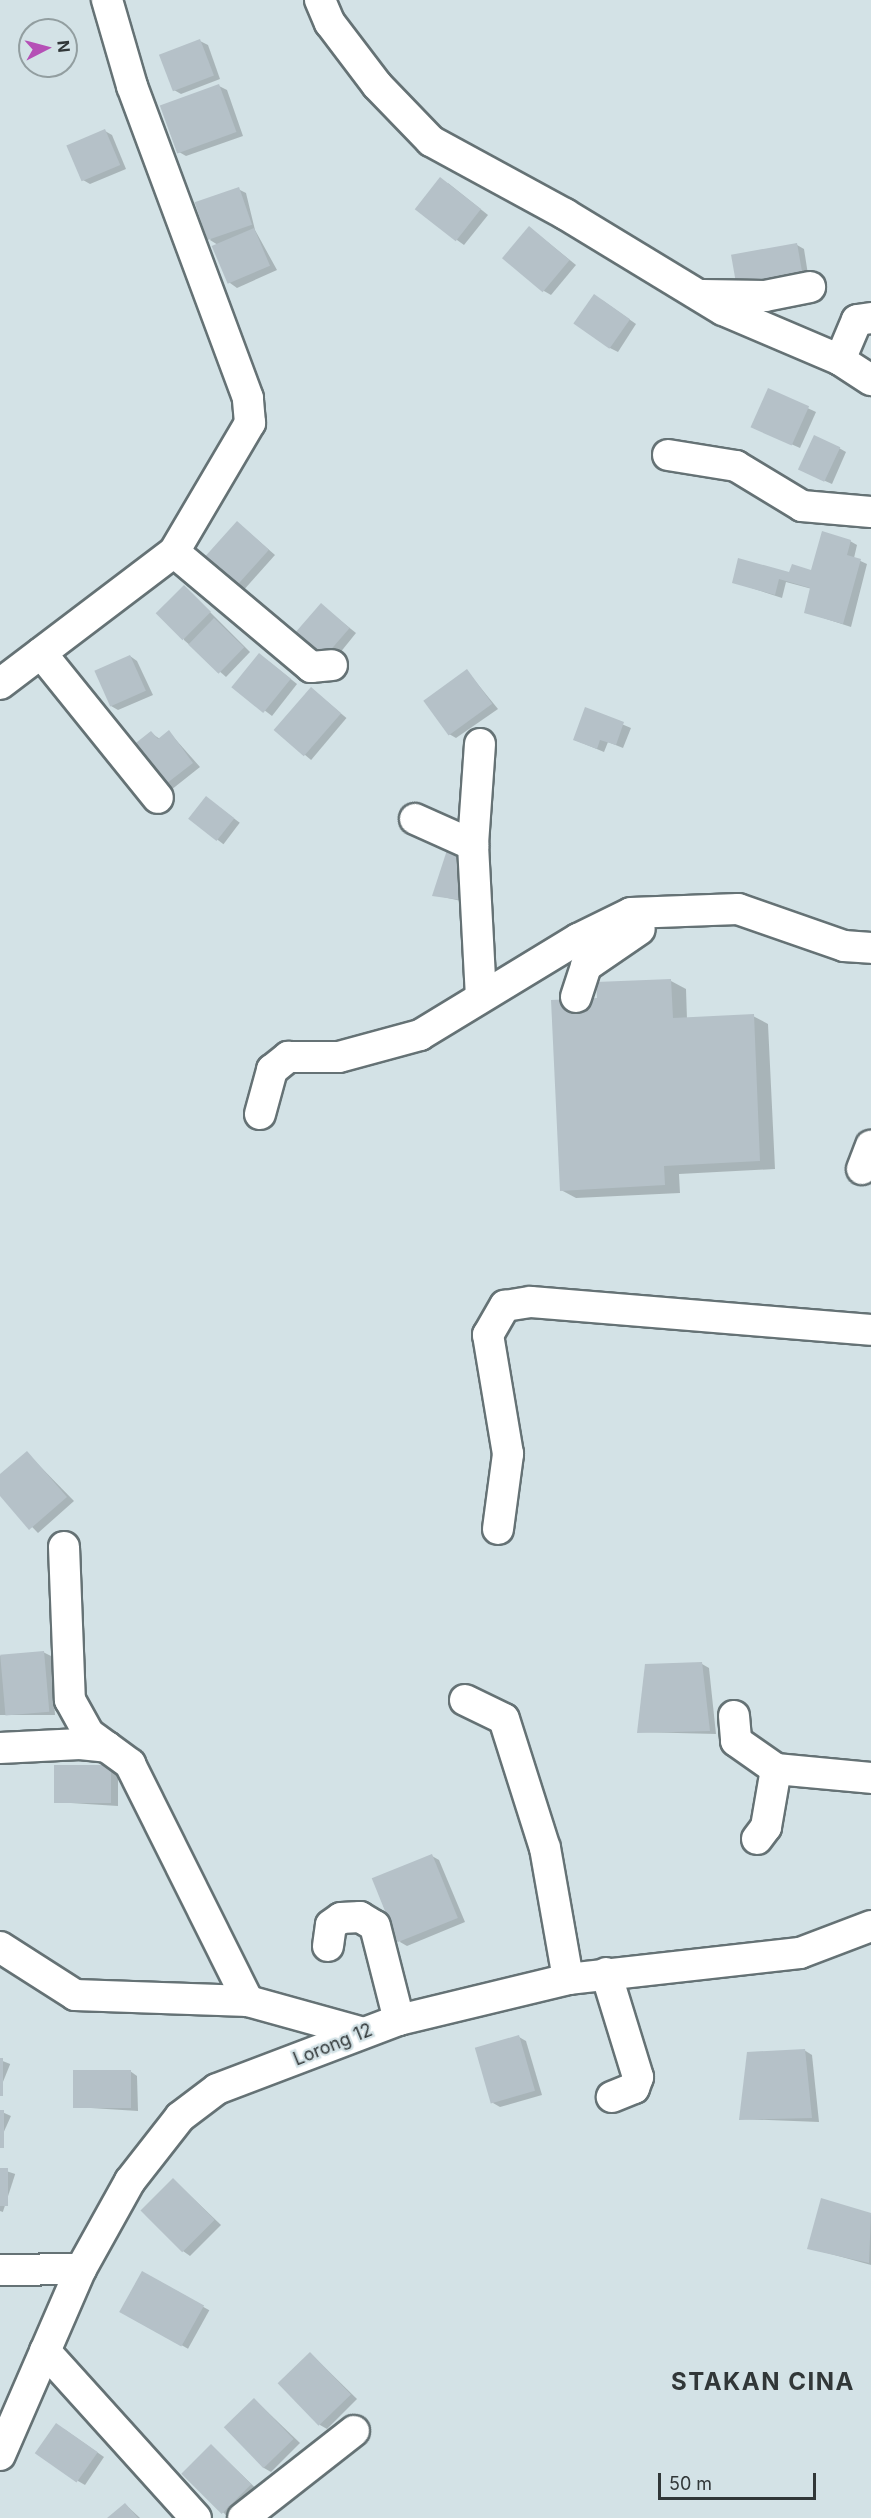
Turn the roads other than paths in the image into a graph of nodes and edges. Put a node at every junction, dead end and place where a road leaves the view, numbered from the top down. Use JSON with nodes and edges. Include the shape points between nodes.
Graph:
{"nodes":[{"id":1,"x":107,"y":0,"type":"edge"},
{"id":2,"x":320,"y":0,"type":"edge"},
{"id":3,"x":810,"y":287,"type":"dead end"},
{"id":4,"x":703,"y":296,"type":"junction"},
{"id":5,"x":871,"y":318,"type":"edge"},
{"id":6,"x":840,"y":360,"type":"junction"},
{"id":7,"x":871,"y":380,"type":"edge"},
{"id":8,"x":668,"y":455,"type":"dead end"},
{"id":9,"x":871,"y":512,"type":"edge"},
{"id":10,"x":174,"y":552,"type":"junction"},
{"id":11,"x":41,"y":652,"type":"junction"},
{"id":12,"x":332,"y":665,"type":"dead end"},
{"id":13,"x":0,"y":684,"type":"edge"},
{"id":14,"x":480,"y":744,"type":"dead end"},
{"id":15,"x":158,"y":798,"type":"dead end"},
{"id":16,"x":415,"y":819,"type":"dead end"},
{"id":17,"x":473,"y":845,"type":"junction"},
{"id":18,"x":683,"y":908,"type":"junction"},
{"id":19,"x":871,"y":948,"type":"edge"},
{"id":20,"x":481,"y":997,"type":"junction"},
{"id":21,"x":576,"y":997,"type":"dead end"},
{"id":22,"x":260,"y":1114,"type":"dead end"},
{"id":23,"x":871,"y":1330,"type":"edge"},
{"id":24,"x":498,"y":1529,"type":"dead end"},
{"id":25,"x":64,"y":1547,"type":"dead end"},
{"id":26,"x":465,"y":1700,"type":"dead end"},
{"id":27,"x":734,"y":1716,"type":"dead end"},
{"id":28,"x":107,"y":1747,"type":"junction"},
{"id":29,"x":0,"y":1748,"type":"edge"},
{"id":30,"x":776,"y":1769,"type":"junction"},
{"id":31,"x":871,"y":1778,"type":"edge"},
{"id":32,"x":756,"y":1839,"type":"dead end"},
{"id":33,"x":871,"y":1926,"type":"edge"},
{"id":34,"x":328,"y":1946,"type":"dead end"},
{"id":35,"x":0,"y":1947,"type":"edge"},
{"id":36,"x":606,"y":1973,"type":"junction"},
{"id":37,"x":568,"y":1979,"type":"junction"},
{"id":38,"x":248,"y":2001,"type":"junction"},
{"id":39,"x":399,"y":2020,"type":"junction"},
{"id":40,"x":360,"y":2032,"type":"junction"},
{"id":41,"x":612,"y":2097,"type":"dead end"},
{"id":42,"x":81,"y":2269,"type":"junction"},
{"id":43,"x":0,"y":2270,"type":"edge"},
{"id":44,"x":45,"y":2350,"type":"junction"},
{"id":45,"x":354,"y":2431,"type":"dead end"},
{"id":46,"x":0,"y":2455,"type":"edge"},
{"id":47,"x":196,"y":2518,"type":"edge"},
{"id":48,"x":243,"y":2518,"type":"edge"}],
"edges":[{"from":1,"to":10,"type":"street","via":[[132,86],[252,412],[243,443]]},
{"from":2,"to":4,"type":"street","via":[[330,23],[377,85],[431,141]]},
{"from":3,"to":4,"type":"street","via":[[765,296]]},
{"from":4,"to":6,"type":"street","via":[[723,310]]},
{"from":5,"to":6,"type":"street","via":[[857,320]]},
{"from":6,"to":7,"type":"street"},
{"from":8,"to":9,"type":"street","via":[[736,466],[801,506]]},
{"from":10,"to":11,"type":"street"},
{"from":10,"to":12,"type":"street","via":[[311,667]]},
{"from":11,"to":13,"type":"street"},
{"from":11,"to":15,"type":"street"},
{"from":14,"to":17,"type":"street"},
{"from":16,"to":17,"type":"street"},
{"from":17,"to":20,"type":"street"},
{"from":18,"to":19,"type":"street","via":[[738,909],[843,946]]},
{"from":18,"to":20,"type":"street","via":[[631,914]]},
{"from":18,"to":21,"type":"street","via":[[608,947],[586,966]]},
{"from":20,"to":22,"type":"street","via":[[393,1045],[339,1057],[288,1057],[272,1070]]},
{"from":23,"to":24,"type":"street","via":[[543,1303],[505,1306],[488,1335],[508,1454]]},
{"from":25,"to":28,"type":"street","via":[[70,1700],[89,1734]]},
{"from":26,"to":37,"type":"street","via":[[504,1719],[545,1848]]},
{"from":27,"to":30,"type":"street","via":[[736,1741]]},
{"from":28,"to":29,"type":"street"},
{"from":28,"to":38,"type":"street","via":[[130,1764],[145,1788]]},
{"from":30,"to":31,"type":"street"},
{"from":30,"to":32,"type":"street","via":[[766,1827]]},
{"from":33,"to":36,"type":"street","name":"Lorong 12","via":[[810,1950],[765,1959]]},
{"from":34,"to":39,"type":"street","via":[[331,1925],[340,1918],[360,1917],[375,1926]]},
{"from":35,"to":38,"type":"street","via":[[75,1995]]},
{"from":36,"to":37,"type":"street","name":"Lorong 12"},
{"from":36,"to":41,"type":"street","via":[[638,2077],[634,2088]]},
{"from":37,"to":39,"type":"street","name":"Lorong 12"},
{"from":38,"to":40,"type":"street"},
{"from":39,"to":40,"type":"street","name":"Lorong 12"},
{"from":40,"to":42,"type":"street","name":"Lorong 12","via":[[217,2089],[180,2117],[130,2181]]},
{"from":42,"to":43,"type":"street"},
{"from":42,"to":44,"type":"street","name":"Lorong 12"},
{"from":44,"to":46,"type":"street","name":"Lorong 12"},
{"from":44,"to":47,"type":"street"},
{"from":45,"to":48,"type":"street"}]}
